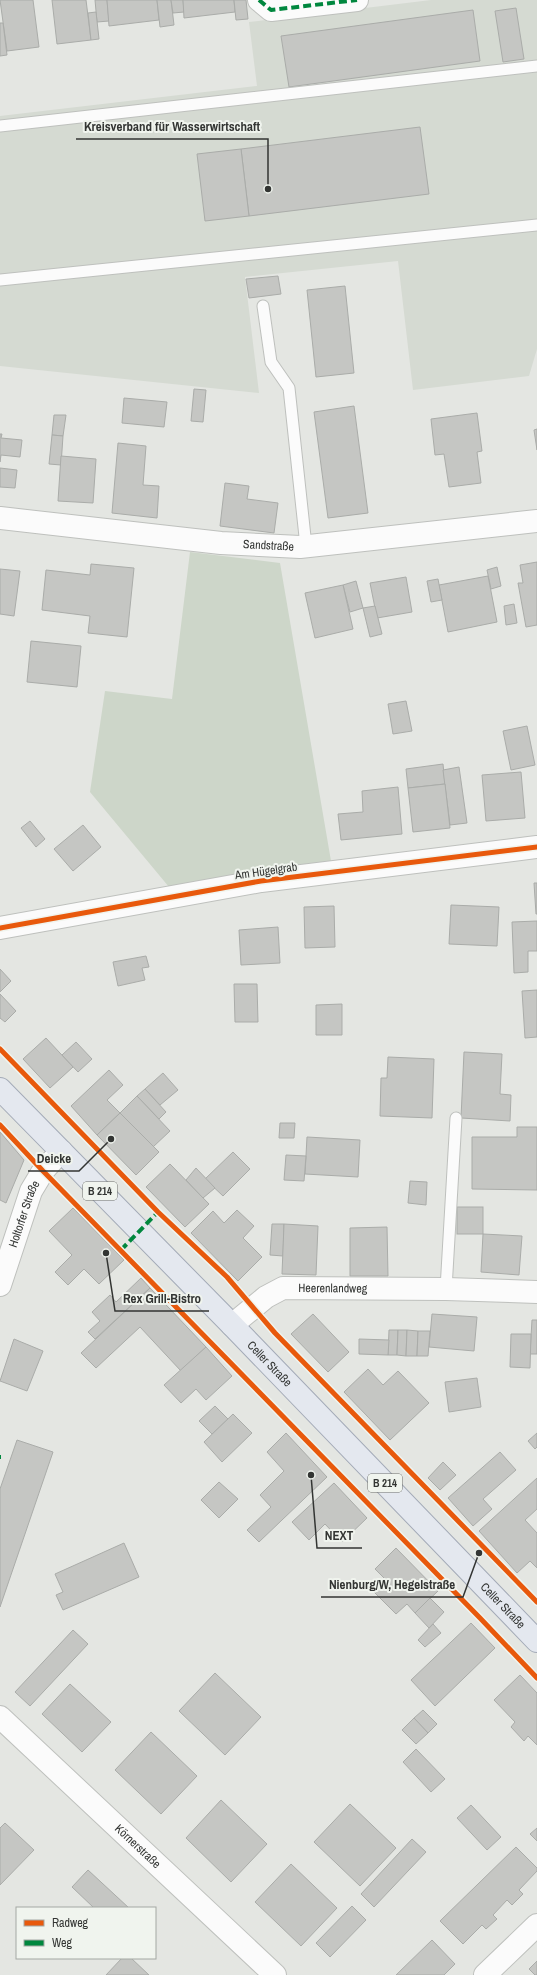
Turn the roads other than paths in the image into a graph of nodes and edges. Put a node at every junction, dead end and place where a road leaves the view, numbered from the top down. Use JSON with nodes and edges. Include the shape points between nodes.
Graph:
{"nodes":[{"id":1,"x":259,"y":0,"type":"edge"},
{"id":2,"x":357,"y":0,"type":"edge"},
{"id":3,"x":537,"y":66,"type":"edge"},
{"id":4,"x":0,"y":126,"type":"edge"},
{"id":5,"x":537,"y":225,"type":"edge"},
{"id":6,"x":0,"y":280,"type":"edge"},
{"id":7,"x":263,"y":306,"type":"dead end"},
{"id":8,"x":0,"y":518,"type":"edge"},
{"id":9,"x":537,"y":520,"type":"edge"},
{"id":10,"x":306,"y":546,"type":"junction"},
{"id":11,"x":537,"y":847,"type":"edge"},
{"id":12,"x":0,"y":928,"type":"edge"},
{"id":13,"x":0,"y":1089,"type":"edge"},
{"id":14,"x":456,"y":1118,"type":"dead end"},
{"id":15,"x":61,"y":1151,"type":"junction"},
{"id":16,"x":0,"y":1285,"type":"edge"},
{"id":17,"x":446,"y":1289,"type":"junction"},
{"id":18,"x":537,"y":1292,"type":"edge"},
{"id":19,"x":232,"y":1325,"type":"junction"},
{"id":20,"x":537,"y":1641,"type":"edge"},
{"id":21,"x":0,"y":1717,"type":"edge"},
{"id":22,"x":537,"y":1925,"type":"edge"},
{"id":23,"x":275,"y":1975,"type":"edge"},
{"id":24,"x":485,"y":1975,"type":"edge"}],
"edges":[{"from":1,"to":2,"type":"street","via":[[271,10]]},
{"from":3,"to":4,"type":"lane"},
{"from":5,"to":6,"type":"lane"},
{"from":7,"to":10,"type":"lane","via":[[271,362],[288,388]]},
{"from":8,"to":10,"type":"street","name":"Sandstraße","via":[[221,543]]},
{"from":9,"to":10,"type":"street","name":"Sandstraße"},
{"from":11,"to":12,"type":"street","name":"Am Hügelgrab","via":[[261,881]]},
{"from":13,"to":15,"type":"main road","name":"Celler Straße","number":"B 214"},
{"from":14,"to":17,"type":"lane"},
{"from":15,"to":16,"type":"street","name":"Holtorfer Straße","via":[[43,1171],[31,1191]]},
{"from":15,"to":19,"type":"main road","name":"Celler Straße","number":"B 214"},
{"from":17,"to":18,"type":"street","name":"Heerenlandweg"},
{"from":17,"to":19,"type":"street","name":"Heerenlandweg","via":[[283,1288],[266,1296]]},
{"from":19,"to":20,"type":"main road","name":"Celler Straße","number":"B 214"},
{"from":21,"to":23,"type":"street","name":"Körnerstraße"},
{"from":22,"to":24,"type":"street"}]}
